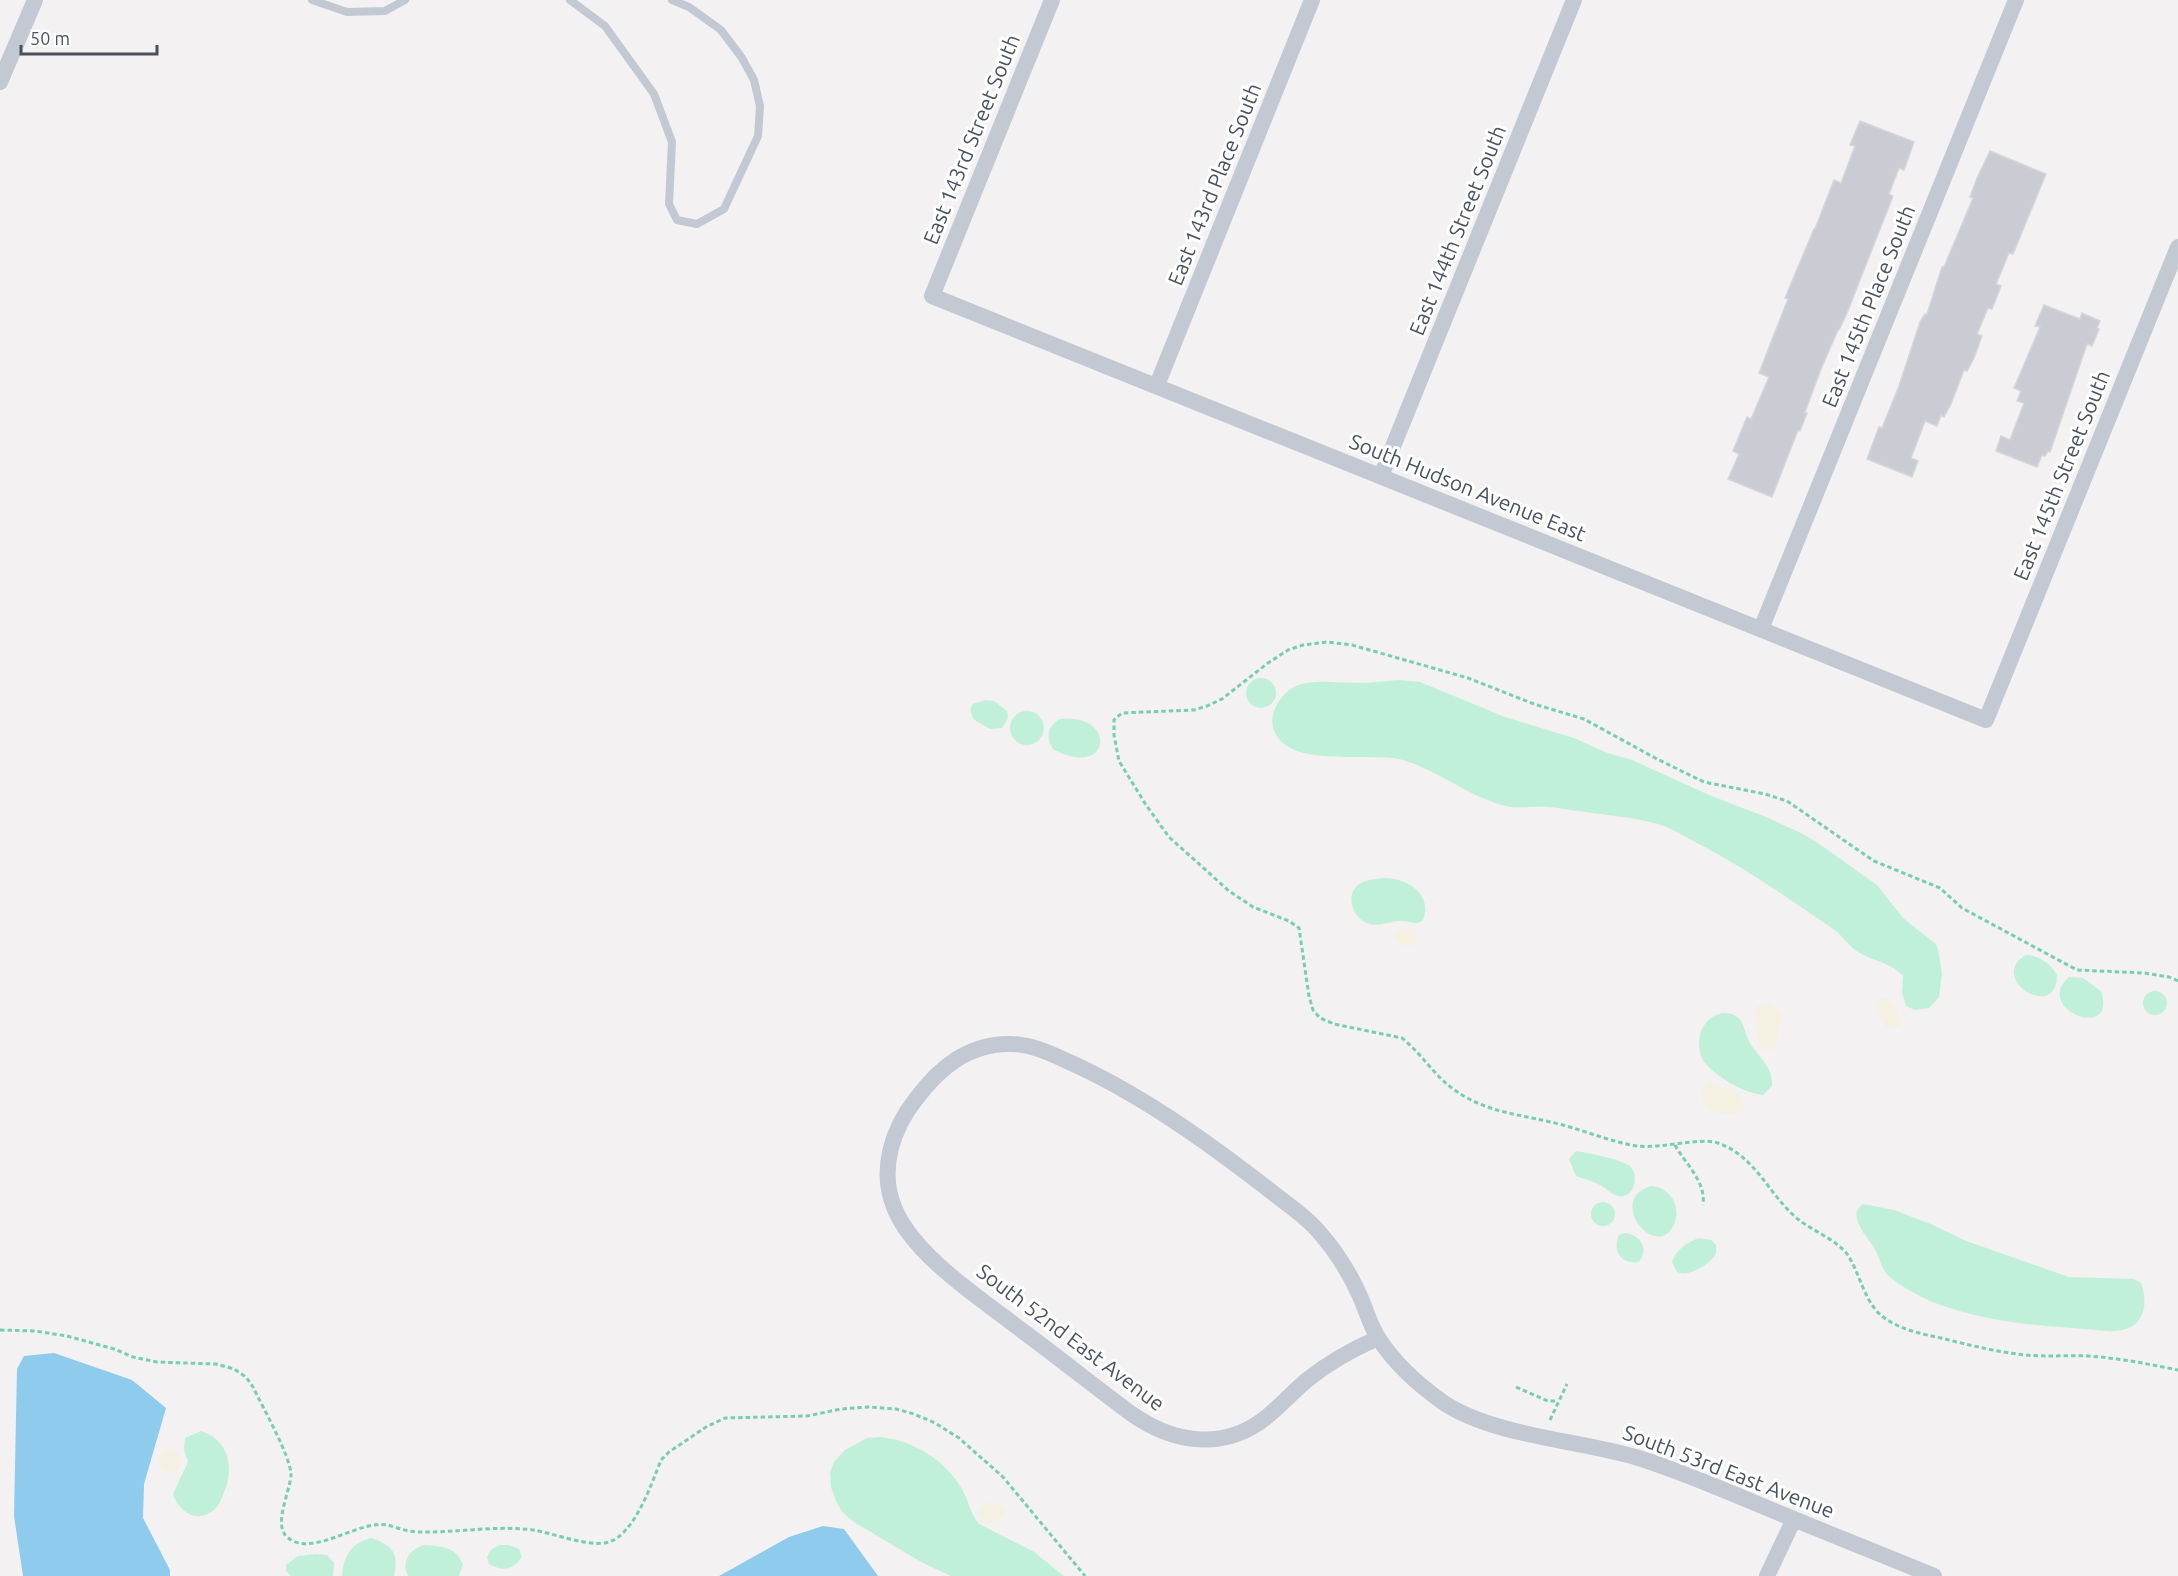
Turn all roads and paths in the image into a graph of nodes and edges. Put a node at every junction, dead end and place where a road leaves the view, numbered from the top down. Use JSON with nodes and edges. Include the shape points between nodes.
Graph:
{"nodes":[{"id":1,"x":35,"y":0,"type":"edge"},
{"id":2,"x":312,"y":0,"type":"edge"},
{"id":3,"x":405,"y":0,"type":"edge"},
{"id":4,"x":570,"y":0,"type":"edge"},
{"id":5,"x":672,"y":0,"type":"edge"},
{"id":6,"x":1052,"y":0,"type":"edge"},
{"id":7,"x":1312,"y":0,"type":"edge"},
{"id":8,"x":1574,"y":0,"type":"edge"},
{"id":9,"x":2016,"y":0,"type":"edge"},
{"id":10,"x":0,"y":82,"type":"edge"},
{"id":11,"x":2178,"y":247,"type":"edge"},
{"id":12,"x":932,"y":296,"type":"joint"},
{"id":13,"x":1157,"y":385,"type":"junction"},
{"id":14,"x":1381,"y":476,"type":"junction"},
{"id":15,"x":1761,"y":629,"type":"junction"},
{"id":16,"x":1986,"y":720,"type":"joint"},
{"id":17,"x":2178,"y":981,"type":"edge"},
{"id":18,"x":917,"y":1096,"type":"joint"},
{"id":19,"x":1675,"y":1145,"type":"junction"},
{"id":20,"x":1703,"y":1205,"type":"dead end"},
{"id":21,"x":0,"y":1330,"type":"edge"},
{"id":22,"x":1378,"y":1338,"type":"junction"},
{"id":23,"x":2178,"y":1370,"type":"edge"},
{"id":24,"x":1567,"y":1384,"type":"dead end"},
{"id":25,"x":1516,"y":1387,"type":"dead end"},
{"id":26,"x":1558,"y":1401,"type":"junction"},
{"id":27,"x":1546,"y":1437,"type":"junction"},
{"id":28,"x":1794,"y":1519,"type":"junction"},
{"id":29,"x":1085,"y":1576,"type":"edge"},
{"id":30,"x":1767,"y":1576,"type":"edge"},
{"id":31,"x":1934,"y":1576,"type":"edge"}],
"edges":[{"from":1,"to":10,"type":"street"},
{"from":2,"to":3,"type":"lane","via":[[347,12],[385,11]]},
{"from":4,"to":5,"type":"lane","via":[[605,26],[654,94],[672,142],[669,204],[677,220],[697,224],[724,209],[758,136],[760,106],[754,80],[721,30]]},
{"from":6,"to":12,"type":"street","name":"East 143rd Street South"},
{"from":7,"to":13,"type":"street","name":"East 143rd Place South"},
{"from":8,"to":14,"type":"street","name":"East 144th Street South"},
{"from":9,"to":15,"type":"street","name":"East 145th Place South"},
{"from":11,"to":16,"type":"street","name":"East 145th Street South"},
{"from":12,"to":13,"type":"street","name":"South Hudson Avenue East"},
{"from":13,"to":14,"type":"street","name":"South Hudson Avenue East"},
{"from":14,"to":15,"type":"street","name":"South Hudson Avenue East"},
{"from":15,"to":16,"type":"street","name":"South Hudson Avenue East"},
{"from":17,"to":19,"type":"path","via":[[2144,973],[2077,970],[1962,908],[1940,888],[1874,861],[1787,801],[1704,782],[1584,719],[1468,678],[1337,642],[1288,650],[1207,706],[1122,713],[1114,720],[1119,761],[1169,837],[1245,903],[1299,928],[1309,996],[1313,1010],[1324,1021],[1402,1038],[1436,1075],[1473,1102],[1495,1110],[1621,1143]]},
{"from":18,"to":22,"type":"street","name":"South 53rd East Avenue","via":[[966,1052],[1012,1044],[1053,1055],[1110,1082],[1249,1174],[1317,1229],[1359,1292]]},
{"from":18,"to":22,"type":"street","name":"South 52nd East Avenue","via":[[896,1132],[888,1172],[889,1193],[907,1230],[953,1277],[1145,1424],[1182,1439],[1219,1439],[1230,1435],[1268,1416],[1333,1361]]},
{"from":19,"to":20,"type":"path","via":[[1701,1185]]},
{"from":19,"to":23,"type":"path","via":[[1716,1142],[1746,1158],[1790,1212],[1846,1253],[1877,1312],[1896,1325],[2002,1352],[2110,1358]]},
{"from":21,"to":29,"type":"path","via":[[67,1336],[157,1362],[216,1364],[246,1377],[291,1474],[282,1529],[287,1537],[305,1544],[385,1524],[416,1532],[519,1528],[596,1544],[609,1542],[633,1524],[661,1460],[706,1427],[726,1418],[807,1416],[868,1407],[914,1414],[959,1438],[1017,1492]]},
{"from":22,"to":27,"type":"street","name":"South 53rd East Avenue","via":[[1394,1359],[1447,1405],[1490,1424]]},
{"from":24,"to":26,"type":"path"},
{"from":25,"to":26,"type":"path","via":[[1548,1401]]},
{"from":26,"to":27,"type":"path"},
{"from":27,"to":28,"type":"street","name":"South 53rd East Avenue","via":[[1647,1461]]},
{"from":28,"to":30,"type":"street"},
{"from":28,"to":31,"type":"street","name":"South 53rd East Avenue"}]}
